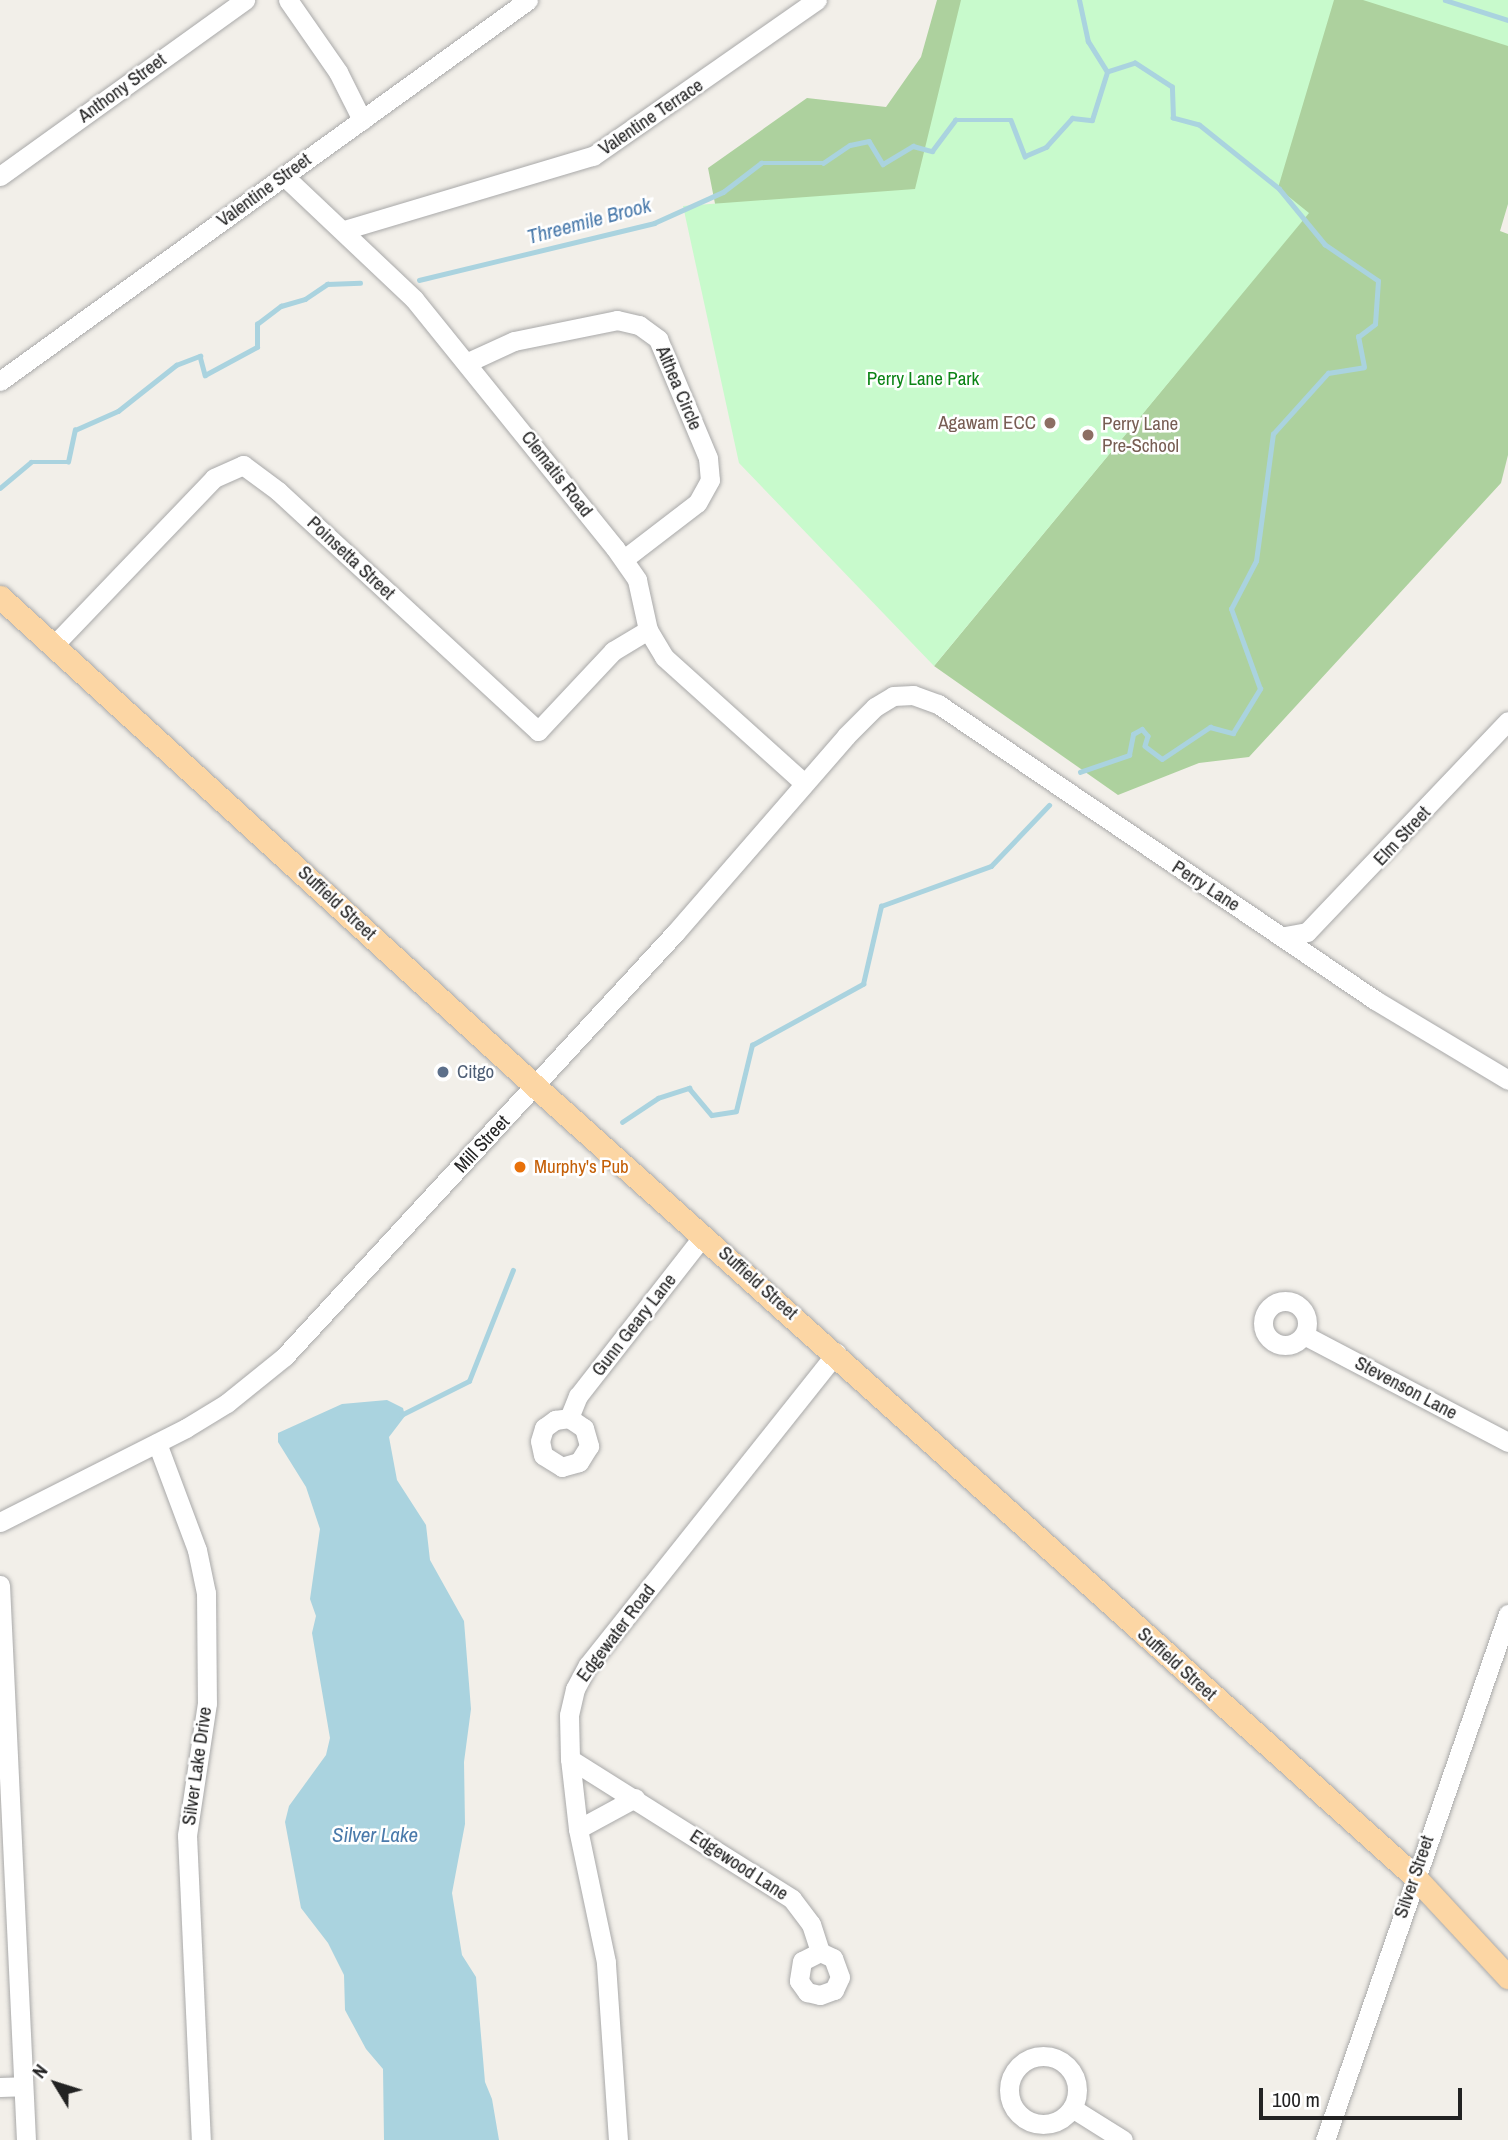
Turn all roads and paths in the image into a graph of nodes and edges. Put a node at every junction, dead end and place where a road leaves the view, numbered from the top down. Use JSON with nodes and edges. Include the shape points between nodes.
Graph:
{"nodes":[{"id":1,"x":245,"y":0,"type":"edge"},
{"id":2,"x":288,"y":0,"type":"edge"},
{"id":3,"x":528,"y":0,"type":"edge"},
{"id":4,"x":817,"y":0,"type":"edge"},
{"id":5,"x":362,"y":120,"type":"junction"},
{"id":6,"x":0,"y":176,"type":"edge"},
{"id":7,"x":284,"y":176,"type":"junction"},
{"id":8,"x":344,"y":230,"type":"junction"},
{"id":9,"x":466,"y":363,"type":"junction"},
{"id":10,"x":0,"y":381,"type":"edge"},
{"id":11,"x":624,"y":559,"type":"junction"},
{"id":12,"x":0,"y":597,"type":"edge"},
{"id":13,"x":648,"y":630,"type":"junction"},
{"id":14,"x":54,"y":645,"type":"junction"},
{"id":15,"x":905,"y":694,"type":"joint"},
{"id":16,"x":1508,"y":720,"type":"edge"},
{"id":17,"x":804,"y":783,"type":"junction"},
{"id":18,"x":1285,"y":936,"type":"junction"},
{"id":19,"x":1508,"y":1080,"type":"edge"},
{"id":20,"x":536,"y":1087,"type":"junction"},
{"id":21,"x":704,"y":1235,"type":"junction"},
{"id":22,"x":1304,"y":1335,"type":"dead end"},
{"id":23,"x":836,"y":1353,"type":"junction"},
{"id":24,"x":569,"y":1418,"type":"dead end"},
{"id":25,"x":1508,"y":1442,"type":"edge"},
{"id":26,"x":157,"y":1443,"type":"junction"},
{"id":27,"x":0,"y":1522,"type":"edge"},
{"id":28,"x":0,"y":1585,"type":"edge"},
{"id":29,"x":1508,"y":1614,"type":"edge"},
{"id":30,"x":570,"y":1759,"type":"junction"},
{"id":31,"x":635,"y":1798,"type":"junction"},
{"id":32,"x":578,"y":1829,"type":"junction"},
{"id":33,"x":1414,"y":1876,"type":"junction"},
{"id":34,"x":820,"y":1952,"type":"dead end"},
{"id":35,"x":1508,"y":1977,"type":"edge"},
{"id":36,"x":23,"y":2086,"type":"junction"},
{"id":37,"x":0,"y":2087,"type":"edge"},
{"id":38,"x":1072,"y":2108,"type":"dead end"},
{"id":39,"x":26,"y":2140,"type":"edge"},
{"id":40,"x":201,"y":2140,"type":"edge"},
{"id":41,"x":618,"y":2140,"type":"edge"},
{"id":42,"x":1123,"y":2140,"type":"edge"},
{"id":43,"x":1325,"y":2140,"type":"edge"}],
"edges":[{"from":1,"to":6,"type":"street","name":"Anthony Street"},
{"from":2,"to":5,"type":"street","via":[[338,72]]},
{"from":3,"to":5,"type":"street","name":"Valentine Street"},
{"from":4,"to":8,"type":"street","name":"Valentine Terrace","via":[[593,156]]},
{"from":5,"to":7,"type":"street","name":"Valentine Street"},
{"from":7,"to":8,"type":"street","name":"Clematis Road"},
{"from":7,"to":10,"type":"street","name":"Valentine Street"},
{"from":8,"to":9,"type":"street","name":"Clematis Road","via":[[414,299]]},
{"from":9,"to":11,"type":"street","name":"Clematis Road"},
{"from":9,"to":11,"type":"street","name":"Althea Circle","via":[[513,341],[617,320],[639,325],[658,339],[703,446],[710,480],[697,503]]},
{"from":11,"to":13,"type":"street","name":"Clematis Road","via":[[637,580]]},
{"from":12,"to":14,"type":"main road","name":"Suffield Street"},
{"from":13,"to":14,"type":"street","name":"Poinsetta Street","via":[[621,643],[538,731],[278,491],[243,465],[214,478]]},
{"from":13,"to":17,"type":"street","name":"Clematis Road","via":[[664,657]]},
{"from":14,"to":20,"type":"main road","name":"Suffield Street"},
{"from":15,"to":17,"type":"street","name":"Mill Street","via":[[875,707]]},
{"from":15,"to":18,"type":"street","name":"Perry Lane","via":[[938,704]]},
{"from":16,"to":18,"type":"street","name":"Elm Street","via":[[1307,932]]},
{"from":17,"to":20,"type":"street","name":"Mill Street"},
{"from":18,"to":19,"type":"street","name":"Perry Lane","via":[[1375,1000]]},
{"from":20,"to":21,"type":"main road","name":"Suffield Street"},
{"from":20,"to":26,"type":"street","name":"Mill Street","via":[[284,1357],[227,1404]]},
{"from":21,"to":23,"type":"main road","name":"Suffield Street"},
{"from":21,"to":24,"type":"street","name":"Gunn Geary Lane","via":[[578,1396]]},
{"from":22,"to":25,"type":"street","name":"Stevenson Lane"},
{"from":23,"to":30,"type":"street","name":"Edgewater Road","via":[[588,1665],[571,1703]]},
{"from":23,"to":33,"type":"main road","name":"Suffield Street"},
{"from":26,"to":27,"type":"street","name":"Mill Street"},
{"from":26,"to":40,"type":"street","name":"Silver Lake Drive","via":[[197,1550],[206,1593],[207,1703],[187,1835]]},
{"from":28,"to":36,"type":"street"},
{"from":29,"to":33,"type":"street","name":"Silver Street"},
{"from":30,"to":31,"type":"street","name":"Edgewood Lane"},
{"from":30,"to":32,"type":"street","name":"Edgewater Road"},
{"from":31,"to":32,"type":"street"},
{"from":31,"to":34,"type":"street","name":"Edgewood Lane","via":[[783,1891],[811,1924]]},
{"from":32,"to":41,"type":"street","name":"Edgewater Road","via":[[606,1962]]},
{"from":33,"to":35,"type":"main road","name":"Suffield Street"},
{"from":33,"to":43,"type":"street","name":"Silver Street"},
{"from":36,"to":37,"type":"street"},
{"from":36,"to":39,"type":"street"},
{"from":38,"to":42,"type":"street"}]}
